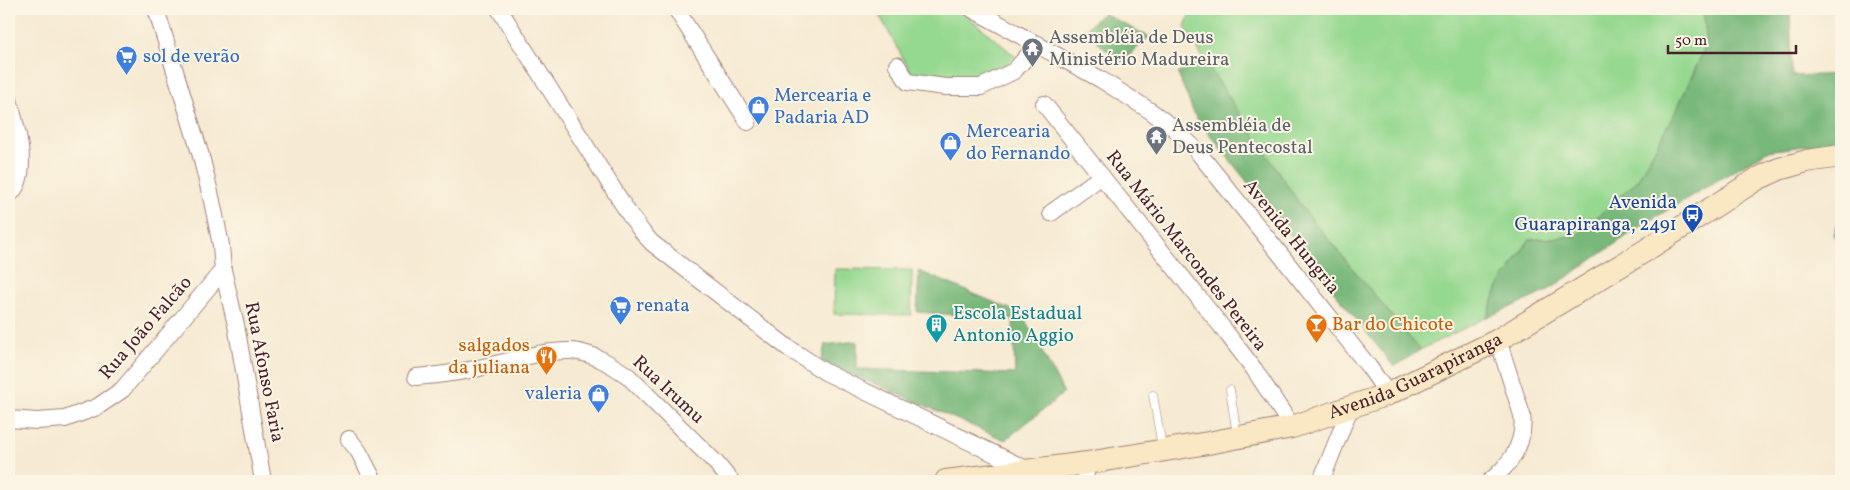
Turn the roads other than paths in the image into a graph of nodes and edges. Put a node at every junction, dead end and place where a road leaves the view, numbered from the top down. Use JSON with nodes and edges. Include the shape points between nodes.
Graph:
{"nodes":[{"id":1,"x":156,"y":9,"type":"edge"},
{"id":2,"x":499,"y":9,"type":"edge"},
{"id":3,"x":676,"y":9,"type":"edge"},
{"id":4,"x":972,"y":9,"type":"edge"},
{"id":5,"x":1038,"y":44,"type":"junction"},
{"id":6,"x":897,"y":65,"type":"dead end"},
{"id":7,"x":9,"y":100,"type":"edge"},
{"id":8,"x":1044,"y":104,"type":"dead end"},
{"id":9,"x":748,"y":122,"type":"dead end"},
{"id":10,"x":1841,"y":156,"type":"edge"},
{"id":11,"x":1102,"y":176,"type":"junction"},
{"id":12,"x":9,"y":195,"type":"edge"},
{"id":13,"x":1051,"y":213,"type":"dead end"},
{"id":14,"x":223,"y":270,"type":"junction"},
{"id":15,"x":1498,"y":340,"type":"junction"},
{"id":16,"x":416,"y":377,"type":"dead end"},
{"id":17,"x":1230,"y":390,"type":"dead end"},
{"id":18,"x":1388,"y":394,"type":"junction"},
{"id":19,"x":1153,"y":395,"type":"dead end"},
{"id":20,"x":1350,"y":408,"type":"junction"},
{"id":21,"x":9,"y":419,"type":"edge"},
{"id":22,"x":1292,"y":427,"type":"junction"},
{"id":23,"x":1238,"y":437,"type":"junction"},
{"id":24,"x":349,"y":439,"type":"dead end"},
{"id":25,"x":1162,"y":450,"type":"junction"},
{"id":26,"x":1030,"y":471,"type":"junction"},
{"id":27,"x":1086,"y":472,"type":"edge"},
{"id":28,"x":263,"y":481,"type":"edge"},
{"id":29,"x":374,"y":481,"type":"edge"},
{"id":30,"x":731,"y":481,"type":"edge"},
{"id":31,"x":957,"y":481,"type":"edge"},
{"id":32,"x":1321,"y":481,"type":"edge"},
{"id":33,"x":1490,"y":481,"type":"edge"}],
"edges":[{"from":1,"to":14,"type":"street","name":"Rua Afonso Faria","via":[[201,156]]},
{"from":2,"to":26,"type":"street","via":[[629,214],[652,243],[786,347],[825,372]]},
{"from":3,"to":9,"type":"street"},
{"from":4,"to":5,"type":"street","name":"Avenida Hungria"},
{"from":5,"to":6,"type":"street","via":[[1014,71],[981,88],[945,88],[908,82]]},
{"from":5,"to":18,"type":"street","name":"Avenida Hungria","via":[[1100,79],[1175,129],[1197,151],[1280,254]]},
{"from":7,"to":12,"type":"street","via":[[19,145],[20,172],[17,187]]},
{"from":8,"to":11,"type":"street","name":"Rua Mário Marcondes Pereira"},
{"from":10,"to":15,"type":"main road","name":"Avenida Guarapiranga","via":[[1780,168],[1757,179]]},
{"from":11,"to":13,"type":"street"},
{"from":11,"to":22,"type":"street","name":"Rua Mário Marcondes Pereira","via":[[1254,369]]},
{"from":14,"to":21,"type":"street","name":"Rua João Falcão","via":[[122,390],[97,407],[65,419]]},
{"from":14,"to":28,"type":"street","name":"Rua Afonso Faria","via":[[236,324]]},
{"from":15,"to":18,"type":"main road","name":"Avenida Guarapiranga"},
{"from":15,"to":33,"type":"street","via":[[1524,426],[1516,453]]},
{"from":16,"to":30,"type":"street","name":"Rua Irumu","via":[[450,375],[542,353],[573,351],[598,358],[628,376]]},
{"from":17,"to":23,"type":"lane"},
{"from":18,"to":20,"type":"main road","name":"Avenida Guarapiranga"},
{"from":19,"to":25,"type":"lane"},
{"from":20,"to":22,"type":"main road","name":"Avenida Guarapiranga"},
{"from":20,"to":32,"type":"street"},
{"from":22,"to":23,"type":"main road","name":"Avenida Guarapiranga"},
{"from":23,"to":25,"type":"main road","name":"Avenida Guarapiranga"},
{"from":24,"to":29,"type":"street"},
{"from":25,"to":27,"type":"main road","name":"Avenida Guarapiranga"},
{"from":26,"to":27,"type":"main road","name":"Avenida Guarapiranga"},
{"from":26,"to":31,"type":"main road","name":"Avenida Guarapiranga"}]}
